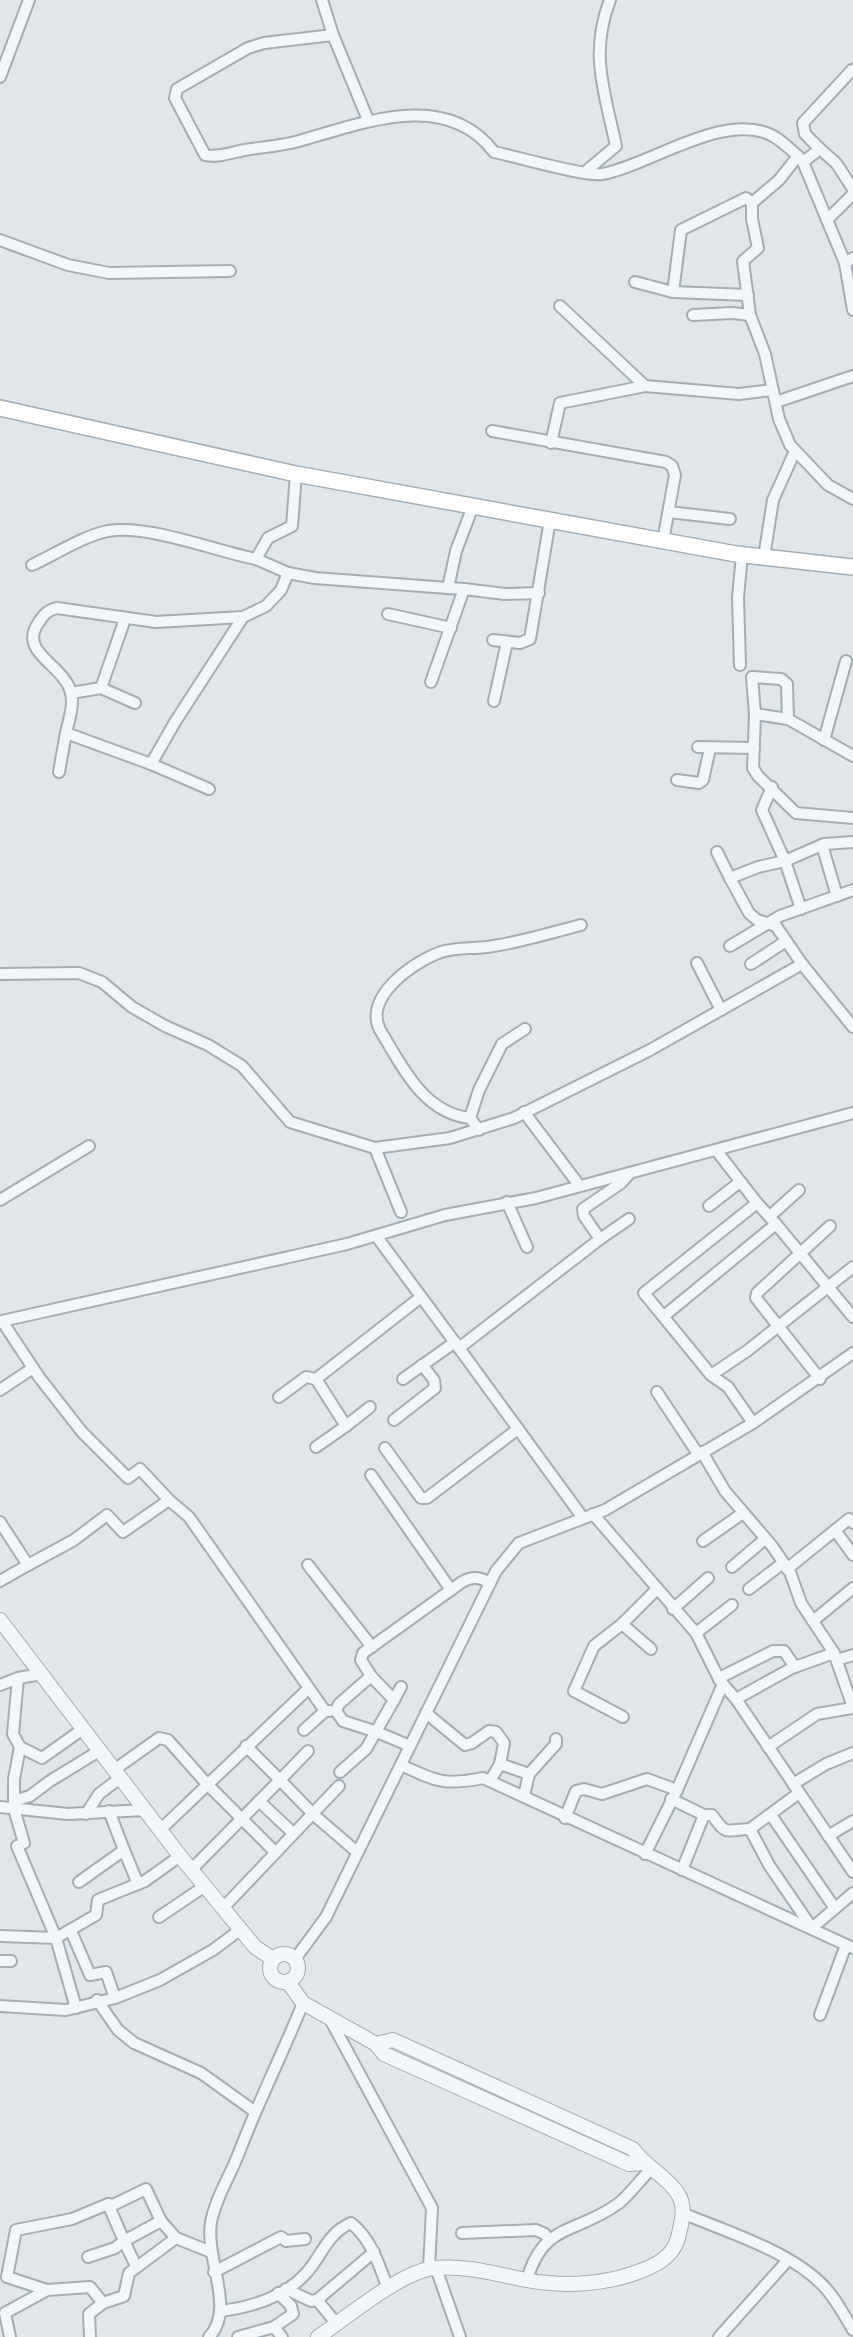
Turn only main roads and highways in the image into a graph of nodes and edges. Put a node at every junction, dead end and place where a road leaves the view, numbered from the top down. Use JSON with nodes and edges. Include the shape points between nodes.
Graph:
{"nodes":[{"id":1,"x":0,"y":408,"type":"edge"},
{"id":2,"x":853,"y":567,"type":"edge"}],
"edges":[{"from":1,"to":2,"type":"main road","via":[[296,474],[742,555]]}]}
